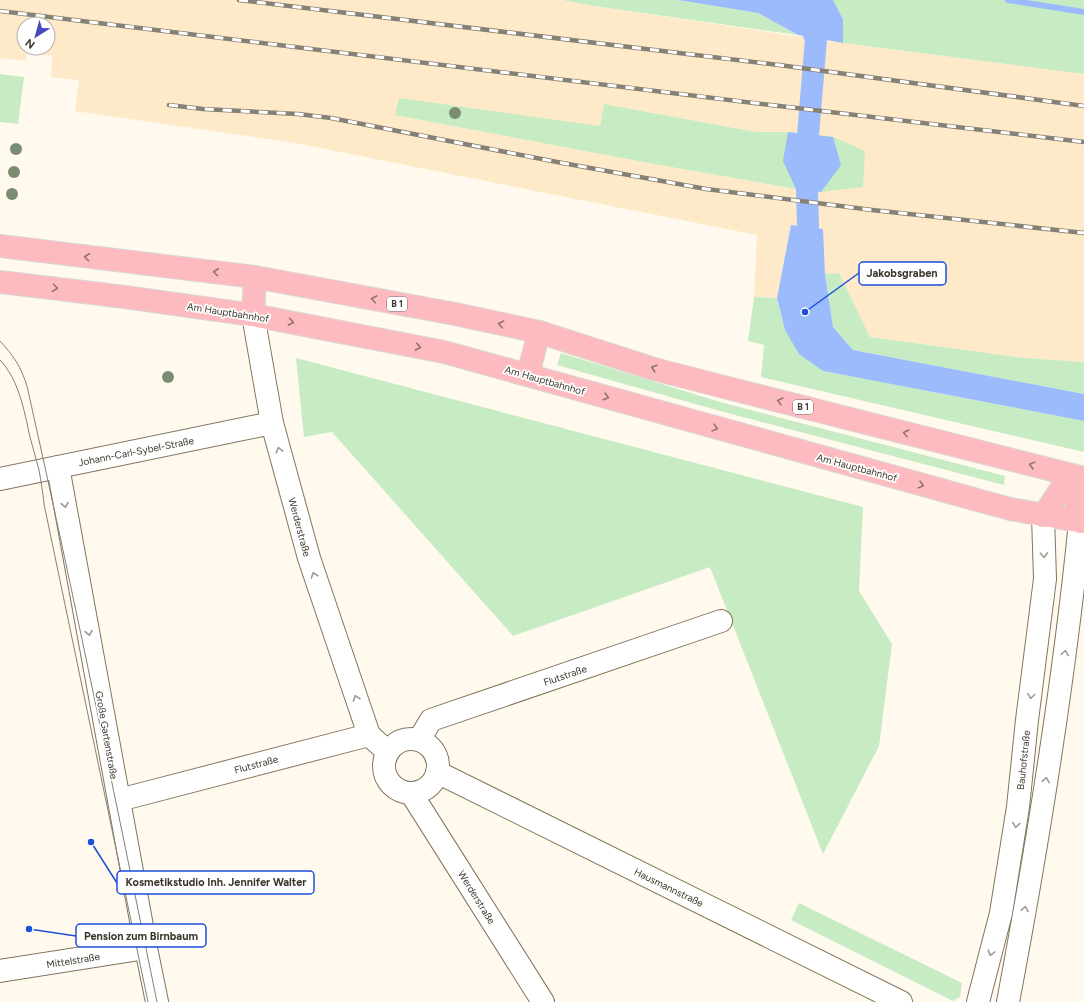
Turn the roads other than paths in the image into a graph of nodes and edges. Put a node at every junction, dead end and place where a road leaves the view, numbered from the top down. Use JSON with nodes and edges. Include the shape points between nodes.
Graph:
{"nodes":[{"id":1,"x":0,"y":246,"type":"edge"},
{"id":2,"x":255,"y":277,"type":"junction"},
{"id":3,"x":0,"y":282,"type":"edge"},
{"id":4,"x":252,"y":315,"type":"junction"},
{"id":5,"x":539,"y":332,"type":"junction"},
{"id":6,"x":528,"y":375,"type":"junction"},
{"id":7,"x":272,"y":423,"type":"junction"},
{"id":8,"x":58,"y":467,"type":"junction"},
{"id":9,"x":1077,"y":476,"type":"edge"},
{"id":10,"x":0,"y":479,"type":"edge"},
{"id":11,"x":1042,"y":516,"type":"junction"},
{"id":12,"x":1082,"y":522,"type":"edge"},
{"id":13,"x":721,"y":621,"type":"dead end"},
{"id":14,"x":369,"y":735,"type":"junction"},
{"id":15,"x":419,"y":740,"type":"junction"},
{"id":16,"x":388,"y":752,"type":"junction"},
{"id":17,"x":437,"y":772,"type":"junction"},
{"id":18,"x":411,"y":793,"type":"junction"},
{"id":19,"x":119,"y":800,"type":"junction"},
{"id":20,"x":146,"y":948,"type":"junction"},
{"id":21,"x":0,"y":972,"type":"edge"},
{"id":22,"x":157,"y":1002,"type":"edge"},
{"id":23,"x":542,"y":1002,"type":"edge"},
{"id":24,"x":901,"y":1002,"type":"edge"},
{"id":25,"x":978,"y":1002,"type":"edge"},
{"id":26,"x":1008,"y":1002,"type":"edge"}],
"edges":[{"from":2,"to":1,"type":"main road","number":"B 1","one_way":true},
{"from":2,"to":4,"type":"main road"},
{"from":5,"to":2,"type":"main road","number":"B 1","one_way":true},
{"from":3,"to":4,"type":"main road","name":"Am Hauptbahnhof","one_way":true},
{"from":4,"to":6,"type":"main road","name":"Am Hauptbahnhof","one_way":true,"via":[[444,352]]},
{"from":4,"to":7,"type":"street","name":"Werderstraße"},
{"from":5,"to":6,"type":"main road"},
{"from":9,"to":5,"type":"main road","number":"B 1","one_way":true,"via":[[720,386]]},
{"from":6,"to":11,"type":"main road","name":"Am Hauptbahnhof","one_way":true,"via":[[1010,510]]},
{"from":7,"to":8,"type":"street","name":"Johann-Carl-Sybel-Straße"},
{"from":14,"to":7,"type":"street","name":"Werderstraße","one_way":true,"via":[[309,558]]},
{"from":8,"to":10,"type":"street","name":"Johann-Carl-Sybel-Straße"},
{"from":8,"to":19,"type":"street","name":"Große Gartenstraße","one_way":true},
{"from":9,"to":11,"type":"main road"},
{"from":9,"to":12,"type":"main road"},
{"from":11,"to":12,"type":"main road","name":"Am Hauptbahnhof"},
{"from":11,"to":25,"type":"street","name":"Bauhofstraße","one_way":true,"via":[[1045,578],[1018,807],[1001,913]]},
{"from":26,"to":12,"type":"street","one_way":true,"via":[[1052,748]]},
{"from":13,"to":15,"type":"street","name":"Flutstraße","via":[[431,720]]},
{"from":14,"to":16,"type":"street"},
{"from":14,"to":19,"type":"street","name":"Flutstraße"},
{"from":15,"to":16,"type":"street","via":[[401,741]]},
{"from":15,"to":17,"type":"street","via":[[432,749],[436,756]]},
{"from":16,"to":18,"type":"street","via":[[384,767],[386,775],[396,788]]},
{"from":17,"to":18,"type":"street","via":[[428,787]]},
{"from":17,"to":24,"type":"street","name":"Hausmannstraße"},
{"from":18,"to":23,"type":"street","name":"Werderstraße"},
{"from":19,"to":20,"type":"street","name":"Große Gartenstraße"},
{"from":20,"to":21,"type":"street","name":"Mittelstraße"},
{"from":20,"to":22,"type":"street","name":"Große Gartenstraße"}]}
